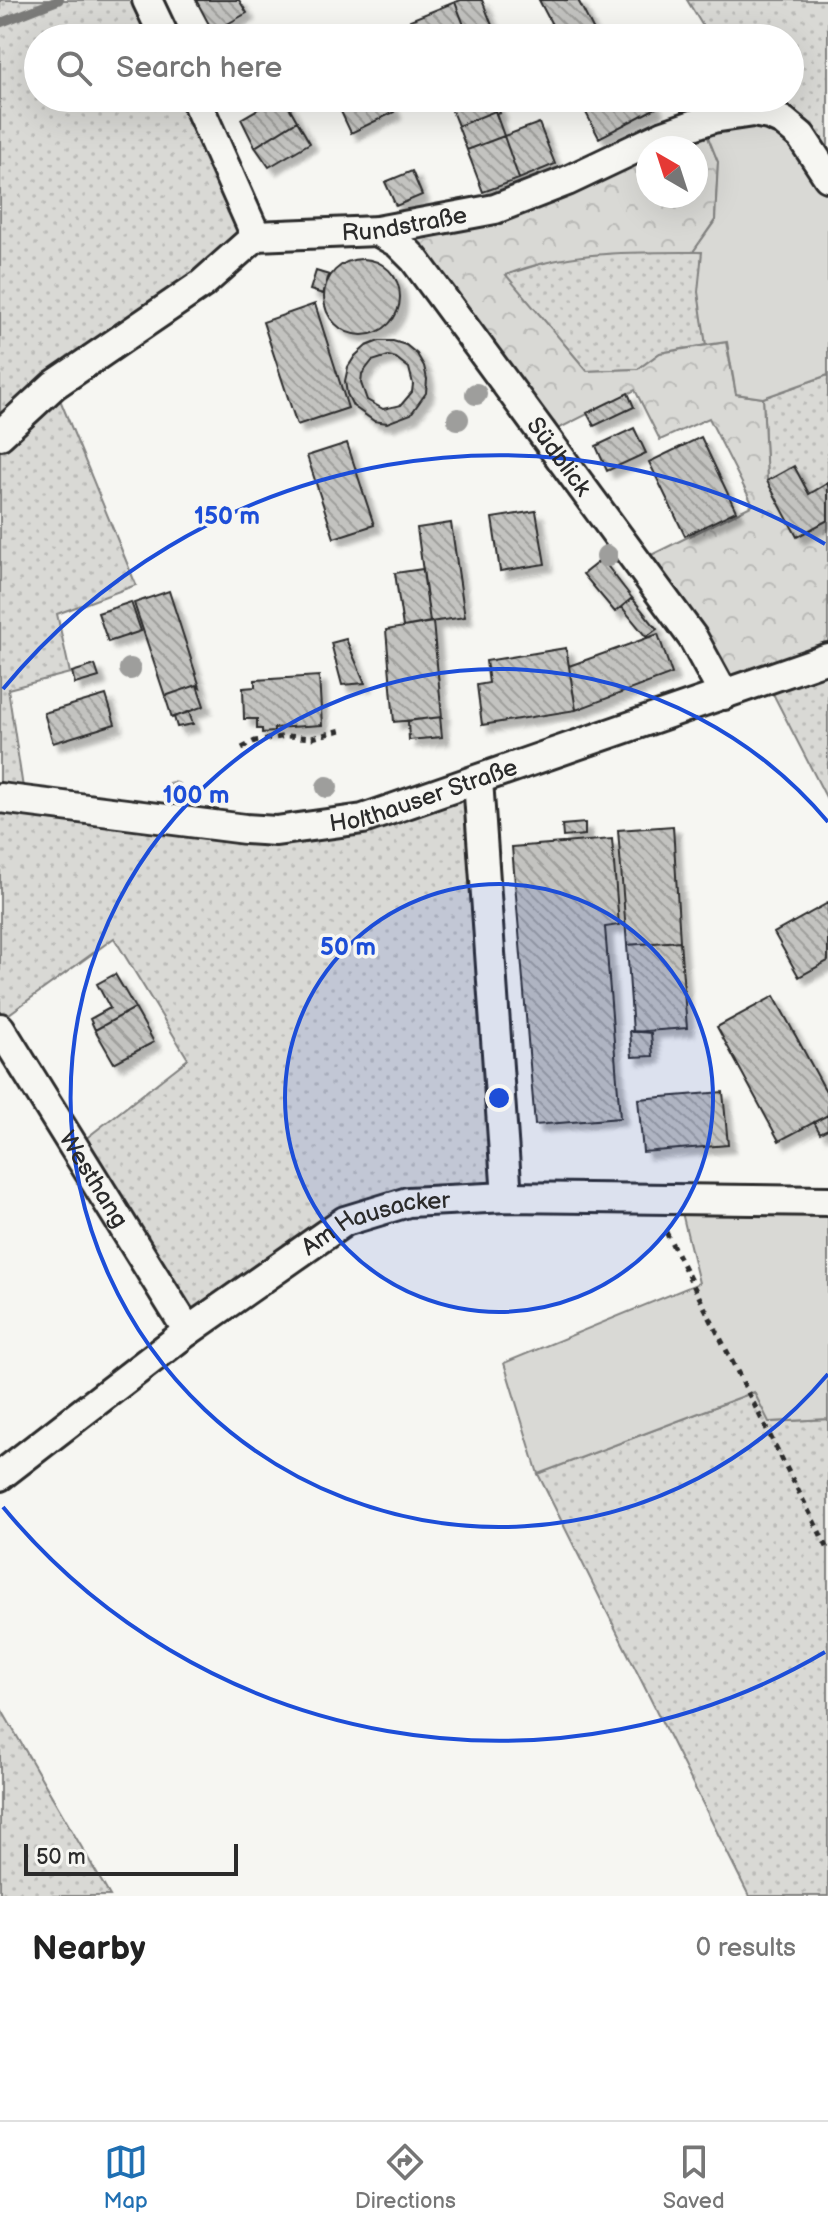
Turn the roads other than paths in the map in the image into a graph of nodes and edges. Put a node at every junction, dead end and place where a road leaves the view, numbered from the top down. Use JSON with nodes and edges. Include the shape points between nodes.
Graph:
{"nodes":[{"id":1,"x":147,"y":0,"type":"edge"},
{"id":2,"x":158,"y":24,"type":"edge"},
{"id":3,"x":201,"y":112,"type":"edge"},
{"id":4,"x":828,"y":177,"type":"edge"},
{"id":5,"x":377,"y":231,"type":"junction"},
{"id":6,"x":256,"y":236,"type":"junction"},
{"id":7,"x":0,"y":435,"type":"edge"},
{"id":8,"x":828,"y":658,"type":"edge"},
{"id":9,"x":724,"y":695,"type":"junction"},
{"id":10,"x":478,"y":780,"type":"junction"},
{"id":11,"x":0,"y":798,"type":"edge"},
{"id":12,"x":0,"y":1028,"type":"edge"},
{"id":13,"x":507,"y":1197,"type":"junction"},
{"id":14,"x":828,"y":1201,"type":"edge"},
{"id":15,"x":188,"y":1331,"type":"junction"},
{"id":16,"x":0,"y":1476,"type":"edge"}],
"edges":[{"from":1,"to":2,"type":"street"},
{"from":3,"to":6,"type":"street"},
{"from":4,"to":5,"type":"street","name":"Rundstraße","via":[[810,146],[783,121],[753,112],[735,114],[664,135],[506,205]]},
{"from":5,"to":6,"type":"street","name":"Rundstraße"},
{"from":5,"to":9,"type":"street","name":"Südblick","via":[[414,259],[693,638]]},
{"from":6,"to":7,"type":"street","via":[[202,284],[54,385]]},
{"from":8,"to":9,"type":"street","name":"Holthauser Straße"},
{"from":9,"to":10,"type":"street","name":"Holthauser Straße"},
{"from":10,"to":11,"type":"street","name":"Holthauser Straße","via":[[363,819],[276,831]]},
{"from":10,"to":13,"type":"street"},
{"from":12,"to":15,"type":"street","name":"Westhang"},
{"from":13,"to":14,"type":"street","name":"Am Hausacker"},
{"from":13,"to":15,"type":"street","name":"Am Hausacker","via":[[408,1202],[345,1221]]},
{"from":15,"to":16,"type":"street","name":"Am Hausacker"}]}
